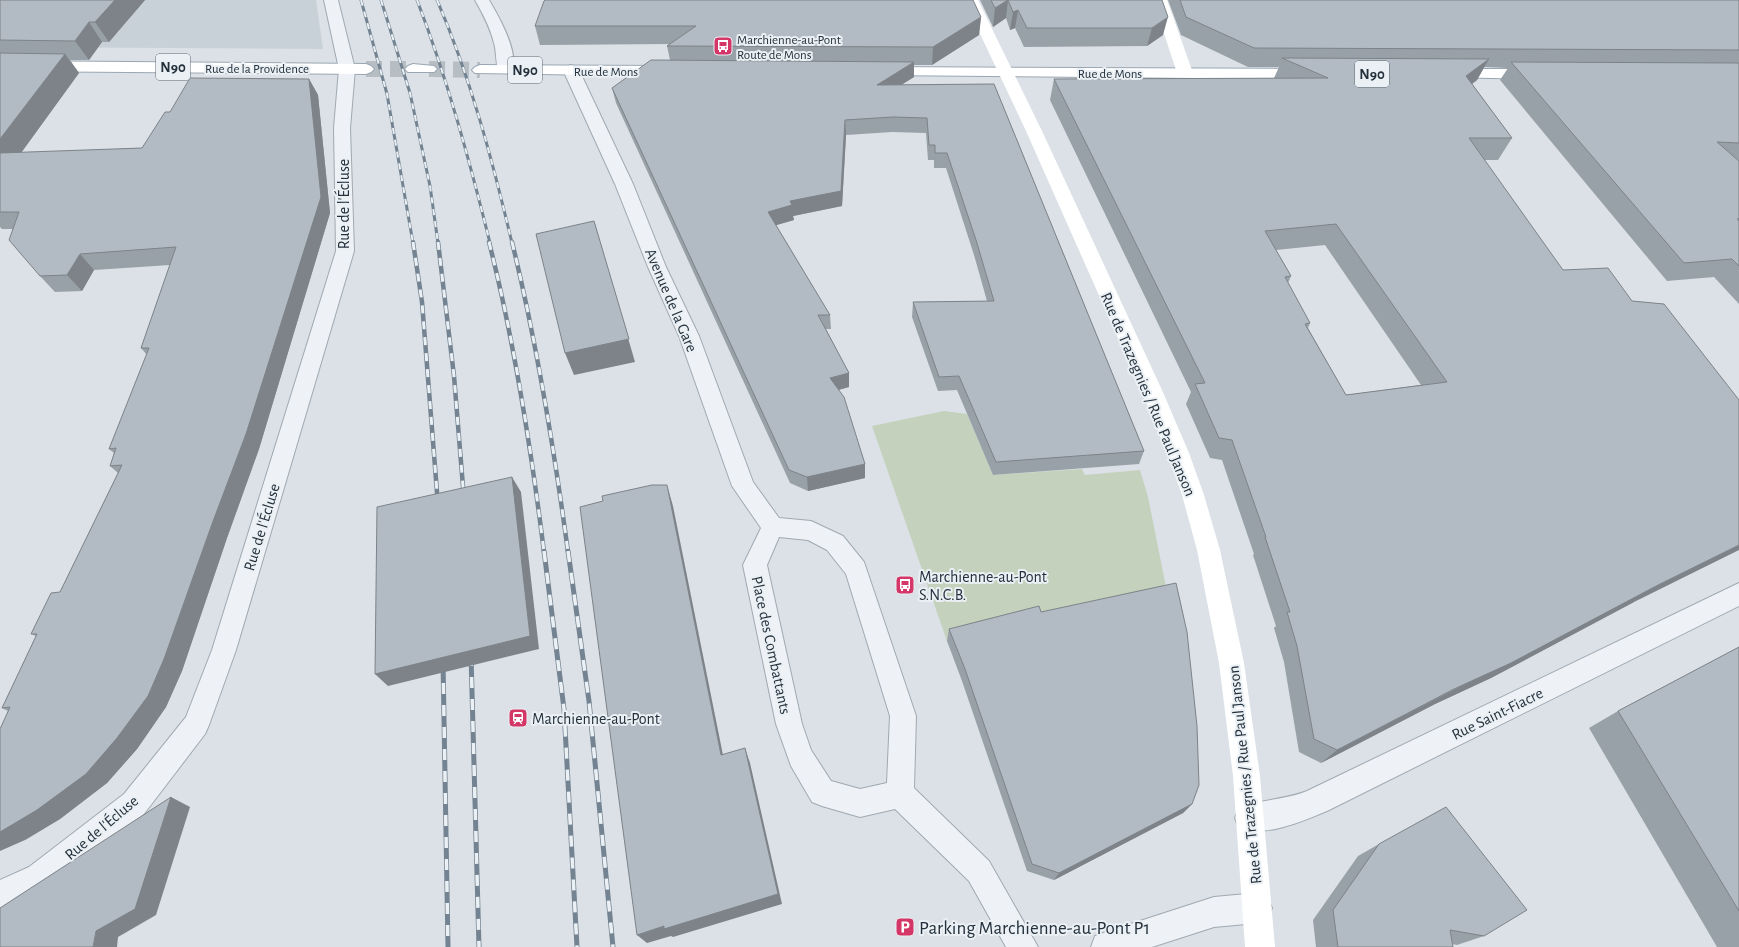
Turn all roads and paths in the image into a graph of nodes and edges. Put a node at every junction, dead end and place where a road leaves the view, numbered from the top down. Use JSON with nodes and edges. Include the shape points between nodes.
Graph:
{"nodes":[{"id":1,"x":331,"y":0,"type":"edge"},
{"id":2,"x":482,"y":0,"type":"edge"},
{"id":3,"x":971,"y":0,"type":"edge"},
{"id":4,"x":1160,"y":0,"type":"edge"},
{"id":5,"x":0,"y":66,"type":"edge"},
{"id":6,"x":356,"y":69,"type":"junction"},
{"id":7,"x":480,"y":70,"type":"tunnel mouth"},
{"id":8,"x":505,"y":70,"type":"junction"},
{"id":9,"x":571,"y":70,"type":"junction"},
{"id":10,"x":683,"y":71,"type":"edge"},
{"id":11,"x":870,"y":72,"type":"edge"},
{"id":12,"x":1005,"y":72,"type":"junction"},
{"id":13,"x":1185,"y":73,"type":"junction"},
{"id":14,"x":1324,"y":74,"type":"edge"},
{"id":15,"x":1433,"y":74,"type":"edge"},
{"id":16,"x":1551,"y":74,"type":"edge"},
{"id":17,"x":773,"y":528,"type":"junction"},
{"id":18,"x":1739,"y":594,"type":"edge"},
{"id":19,"x":900,"y":794,"type":"junction"},
{"id":20,"x":1249,"y":818,"type":"junction"},
{"id":21,"x":0,"y":895,"type":"edge"},
{"id":22,"x":1257,"y":908,"type":"junction"},
{"id":23,"x":1023,"y":947,"type":"edge"},
{"id":24,"x":1106,"y":947,"type":"edge"},
{"id":25,"x":1260,"y":947,"type":"edge"}],
"edges":[{"from":1,"to":6,"type":"street","name":"Rue de l'Écluse"},
{"from":2,"to":8,"type":"street","via":[[497,26],[505,57]]},
{"from":3,"to":12,"type":"main road","name":"Rue de Trazegnies / Rue Paul Janson"},
{"from":4,"to":13,"type":"main road"},
{"from":5,"to":6,"type":"main road","name":"Rue de la Providence","number":"N90"},
{"from":6,"to":21,"type":"street","name":"Rue de l'Écluse","via":[[342,128],[345,251],[224,650],[196,725],[134,804],[39,877]]},
{"from":7,"to":8,"type":"main road","name":"Rue de Mons","number":"N90"},
{"from":8,"to":9,"type":"main road","name":"Rue de Mons","number":"N90"},
{"from":9,"to":10,"type":"main road","name":"Rue de Mons","number":"N90"},
{"from":9,"to":17,"type":"street","name":"Avenue de la Gare","via":[[624,184],[657,267],[689,336],[742,486]]},
{"from":11,"to":12,"type":"main road","name":"Rue de Mons"},
{"from":12,"to":13,"type":"main road","name":"Rue de Mons"},
{"from":12,"to":20,"type":"main road","name":"Rue de Trazegnies / Rue Paul Janson","via":[[1149,387],[1192,492],[1218,589],[1231,658],[1243,737]]},
{"from":13,"to":14,"type":"main road","name":"Rue de Mons"},
{"from":15,"to":16,"type":"main road"},
{"from":17,"to":19,"type":"street","via":[[811,531],[835,543],[856,569],[903,716]]},
{"from":17,"to":19,"type":"street","name":"Place des Combattants","via":[[755,565],[789,724],[800,757],[822,792],[860,803]]},
{"from":18,"to":20,"type":"street","name":"Rue Saint-Fiacre","via":[[1318,801],[1293,811]]},
{"from":19,"to":23,"type":"street","via":[[979,872]]},
{"from":20,"to":22,"type":"main road","name":"Rue de Trazegnies / Rue Paul Janson"},
{"from":22,"to":24,"type":"street","via":[[1214,912]]},
{"from":22,"to":25,"type":"main road","name":"Rue de Trazegnies / Rue Paul Janson"}]}
